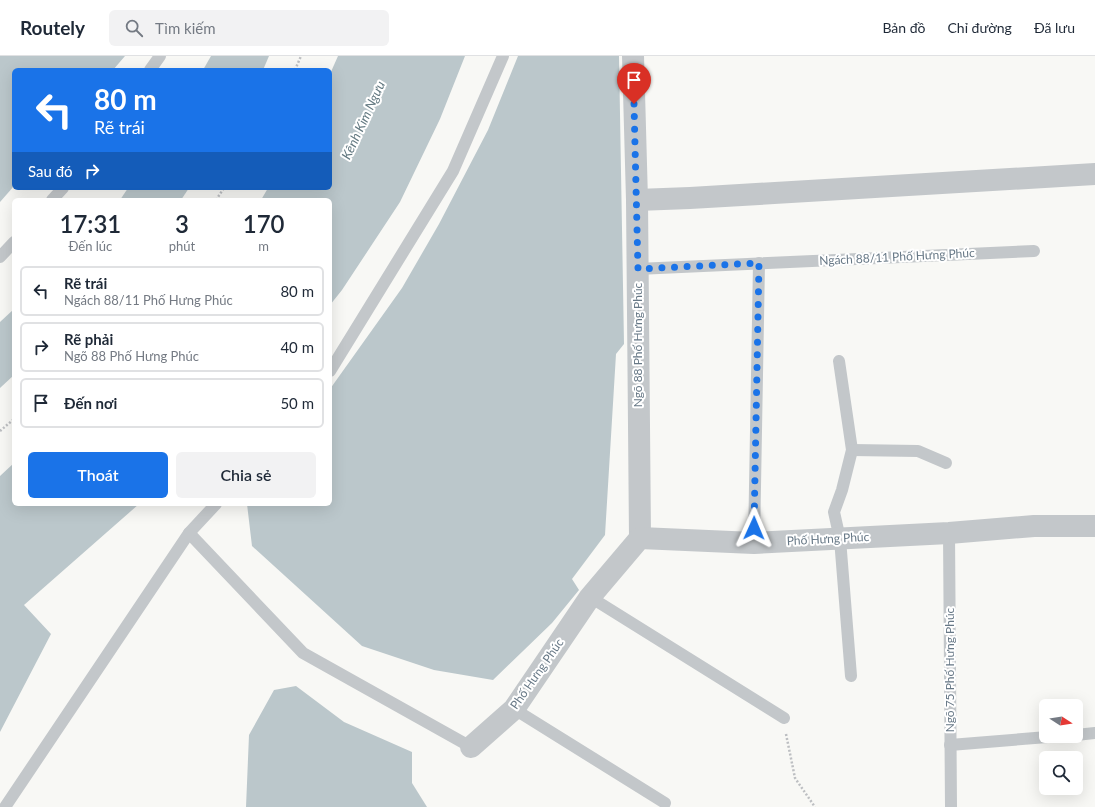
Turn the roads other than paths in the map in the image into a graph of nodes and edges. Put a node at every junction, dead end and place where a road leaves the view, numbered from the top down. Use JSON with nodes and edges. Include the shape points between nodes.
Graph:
{"nodes":[{"id":1,"x":160,"y":56,"type":"edge"},
{"id":2,"x":503,"y":56,"type":"edge"},
{"id":3,"x":633,"y":56,"type":"edge"},
{"id":4,"x":151,"y":68,"type":"edge"},
{"id":5,"x":1095,"y":174,"type":"edge"},
{"id":6,"x":61,"y":190,"type":"edge"},
{"id":7,"x":54,"y":198,"type":"edge"},
{"id":8,"x":637,"y":200,"type":"junction"},
{"id":9,"x":12,"y":244,"type":"edge"},
{"id":10,"x":1034,"y":251,"type":"dead end"},
{"id":11,"x":0,"y":257,"type":"edge"},
{"id":12,"x":759,"y":263,"type":"junction"},
{"id":13,"x":638,"y":269,"type":"junction"},
{"id":14,"x":839,"y":361,"type":"dead end"},
{"id":15,"x":332,"y":368,"type":"edge"},
{"id":16,"x":852,"y":450,"type":"junction"},
{"id":17,"x":946,"y":462,"type":"dead end"},
{"id":18,"x":214,"y":506,"type":"edge"},
{"id":19,"x":1095,"y":526,"type":"edge"},
{"id":20,"x":189,"y":533,"type":"junction"},
{"id":21,"x":950,"y":533,"type":"junction"},
{"id":22,"x":640,"y":538,"type":"junction"},
{"id":23,"x":840,"y":539,"type":"junction"},
{"id":24,"x":754,"y":543,"type":"junction"},
{"id":25,"x":590,"y":597,"type":"junction"},
{"id":26,"x":851,"y":676,"type":"dead end"},
{"id":27,"x":514,"y":709,"type":"junction"},
{"id":28,"x":784,"y":718,"type":"road end"},
{"id":29,"x":1095,"y":733,"type":"edge"},
{"id":30,"x":1083,"y":734,"type":"edge"},
{"id":31,"x":1039,"y":738,"type":"edge"},
{"id":32,"x":950,"y":745,"type":"junction"},
{"id":33,"x":471,"y":747,"type":"joint"},
{"id":34,"x":665,"y":803,"type":"dead end"},
{"id":35,"x":4,"y":807,"type":"edge"},
{"id":36,"x":951,"y":807,"type":"edge"}],
"edges":[{"from":1,"to":4,"type":"lane"},
{"from":2,"to":15,"type":"lane","via":[[453,171]]},
{"from":3,"to":8,"type":"street","name":"Ngõ 88 Phố Hưng Phúc"},
{"from":5,"to":8,"type":"street"},
{"from":6,"to":7,"type":"lane"},
{"from":8,"to":13,"type":"street","name":"Ngõ 88 Phố Hưng Phúc"},
{"from":9,"to":11,"type":"lane"},
{"from":10,"to":12,"type":"lane","name":"Ngách 88/11 Phố Hưng Phúc"},
{"from":12,"to":13,"type":"lane","name":"Ngách 88/11 Phố Hưng Phúc"},
{"from":12,"to":24,"type":"lane"},
{"from":13,"to":22,"type":"street","name":"Ngõ 88 Phố Hưng Phúc"},
{"from":14,"to":16,"type":"lane"},
{"from":16,"to":17,"type":"lane","via":[[918,451]]},
{"from":16,"to":23,"type":"lane","via":[[834,512]]},
{"from":18,"to":20,"type":"lane"},
{"from":19,"to":21,"type":"street","name":"Phố Hưng Phúc","via":[[1034,526]]},
{"from":20,"to":33,"type":"lane","via":[[303,653]]},
{"from":20,"to":35,"type":"lane"},
{"from":21,"to":23,"type":"street","name":"Phố Hưng Phúc"},
{"from":21,"to":32,"type":"lane","name":"Ngõ 75 Phố Hưng Phúc"},
{"from":22,"to":24,"type":"street","name":"Phố Hưng Phúc"},
{"from":22,"to":25,"type":"street","name":"Phố Hưng Phúc"},
{"from":23,"to":24,"type":"street","name":"Phố Hưng Phúc"},
{"from":23,"to":26,"type":"lane"},
{"from":25,"to":27,"type":"street","name":"Phố Hưng Phúc"},
{"from":25,"to":28,"type":"lane"},
{"from":27,"to":33,"type":"street","name":"Phố Hưng Phúc"},
{"from":27,"to":34,"type":"lane"},
{"from":29,"to":30,"type":"lane"},
{"from":31,"to":32,"type":"lane"},
{"from":32,"to":36,"type":"lane","name":"Ngõ 75 Phố Hưng Phúc"}]}
